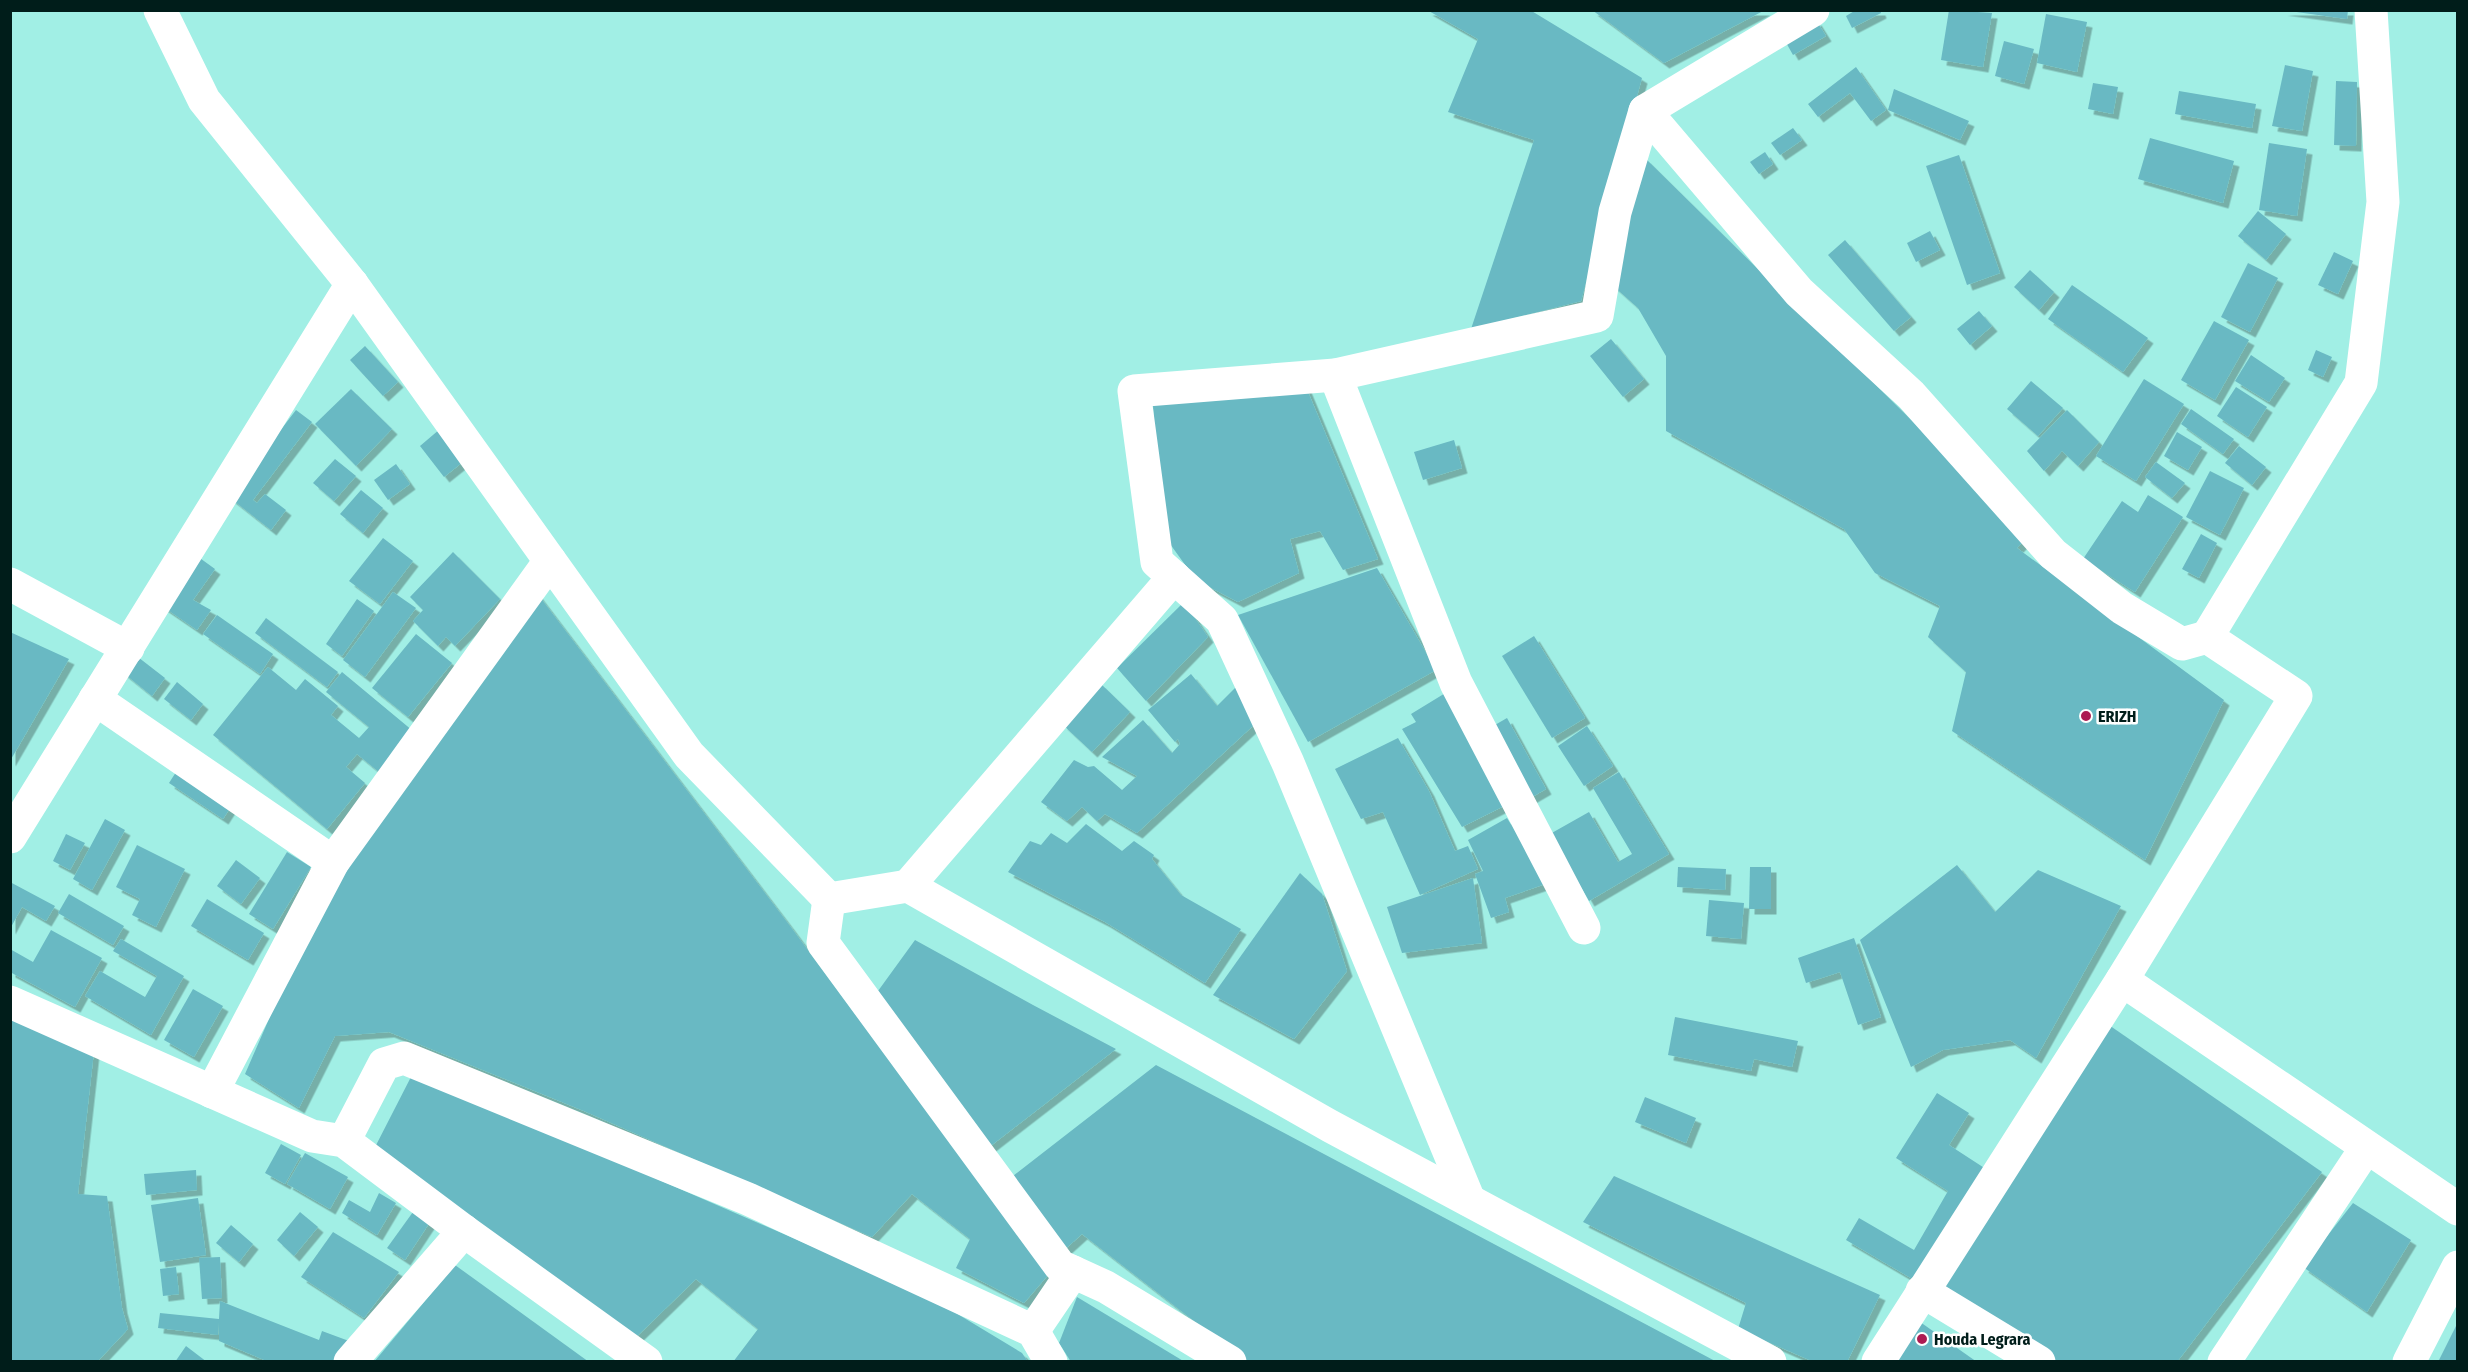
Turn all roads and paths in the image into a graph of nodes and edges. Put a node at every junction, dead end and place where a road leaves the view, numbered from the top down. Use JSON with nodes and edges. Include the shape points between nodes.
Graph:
{"nodes":[{"id":1,"x":160,"y":10,"type":"edge"},
{"id":2,"x":1813,"y":10,"type":"edge"},
{"id":3,"x":2371,"y":10,"type":"edge"},
{"id":4,"x":1645,"y":111,"type":"junction"},
{"id":5,"x":352,"y":284,"type":"junction"},
{"id":6,"x":1335,"y":375,"type":"junction"},
{"id":7,"x":550,"y":561,"type":"junction"},
{"id":8,"x":1174,"y":577,"type":"junction"},
{"id":9,"x":10,"y":584,"type":"edge"},
{"id":10,"x":2207,"y":637,"type":"junction"},
{"id":11,"x":128,"y":648,"type":"junction"},
{"id":12,"x":95,"y":699,"type":"junction"},
{"id":13,"x":10,"y":837,"type":"edge"},
{"id":14,"x":333,"y":862,"type":"junction"},
{"id":15,"x":908,"y":886,"type":"junction"},
{"id":16,"x":829,"y":899,"type":"junction"},
{"id":17,"x":1584,"y":928,"type":"dead end"},
{"id":18,"x":2122,"y":980,"type":"junction"},
{"id":19,"x":10,"y":1002,"type":"edge"},
{"id":20,"x":212,"y":1092,"type":"junction"},
{"id":21,"x":344,"y":1141,"type":"junction"},
{"id":22,"x":2366,"y":1148,"type":"junction"},
{"id":23,"x":1469,"y":1200,"type":"junction"},
{"id":24,"x":2457,"y":1209,"type":"edge"},
{"id":25,"x":464,"y":1231,"type":"junction"},
{"id":26,"x":2457,"y":1267,"type":"edge"},
{"id":27,"x":1073,"y":1272,"type":"junction"},
{"id":28,"x":1922,"y":1292,"type":"junction"},
{"id":29,"x":1033,"y":1331,"type":"junction"},
{"id":30,"x":350,"y":1362,"type":"edge"},
{"id":31,"x":646,"y":1362,"type":"edge"},
{"id":32,"x":1051,"y":1362,"type":"edge"},
{"id":33,"x":1230,"y":1362,"type":"edge"},
{"id":34,"x":1770,"y":1362,"type":"edge"},
{"id":35,"x":1878,"y":1362,"type":"edge"},
{"id":36,"x":2039,"y":1362,"type":"edge"},
{"id":37,"x":2224,"y":1362,"type":"edge"},
{"id":38,"x":2409,"y":1362,"type":"edge"}],
"edges":[{"from":1,"to":5,"type":"street","via":[[204,100]]},
{"from":2,"to":4,"type":"street"},
{"from":3,"to":10,"type":"street","via":[[2383,202],[2361,383]]},
{"from":4,"to":6,"type":"street","via":[[1615,213],[1597,316]]},
{"from":4,"to":10,"type":"street","via":[[1799,292],[1911,395],[2053,554],[2122,608],[2182,644]]},
{"from":5,"to":7,"type":"street"},
{"from":5,"to":11,"type":"street"},
{"from":6,"to":8,"type":"street","via":[[1134,392],[1157,561]]},
{"from":6,"to":17,"type":"street","via":[[1456,682]]},
{"from":7,"to":14,"type":"street"},
{"from":7,"to":16,"type":"street","via":[[689,755]]},
{"from":8,"to":15,"type":"street"},
{"from":8,"to":23,"type":"street","via":[[1222,620],[1297,784]]},
{"from":9,"to":11,"type":"street"},
{"from":10,"to":18,"type":"street","via":[[2296,696]]},
{"from":11,"to":12,"type":"street"},
{"from":12,"to":13,"type":"street"},
{"from":12,"to":14,"type":"street"},
{"from":14,"to":20,"type":"street"},
{"from":15,"to":16,"type":"street"},
{"from":15,"to":23,"type":"street","via":[[1330,1126]]},
{"from":16,"to":27,"type":"street","via":[[824,943],[1060,1266]]},
{"from":18,"to":22,"type":"street"},
{"from":18,"to":28,"type":"street"},
{"from":19,"to":20,"type":"street"},
{"from":20,"to":21,"type":"street","via":[[312,1136]]},
{"from":21,"to":25,"type":"street"},
{"from":21,"to":29,"type":"street","via":[[384,1064],[404,1058],[748,1199]]},
{"from":22,"to":24,"type":"street"},
{"from":22,"to":37,"type":"street"},
{"from":23,"to":34,"type":"street"},
{"from":25,"to":30,"type":"street"},
{"from":25,"to":31,"type":"street"},
{"from":26,"to":38,"type":"street"},
{"from":27,"to":29,"type":"street"},
{"from":27,"to":33,"type":"street","via":[[1106,1287]]},
{"from":28,"to":35,"type":"street"},
{"from":28,"to":36,"type":"street"},
{"from":29,"to":32,"type":"street"}]}
